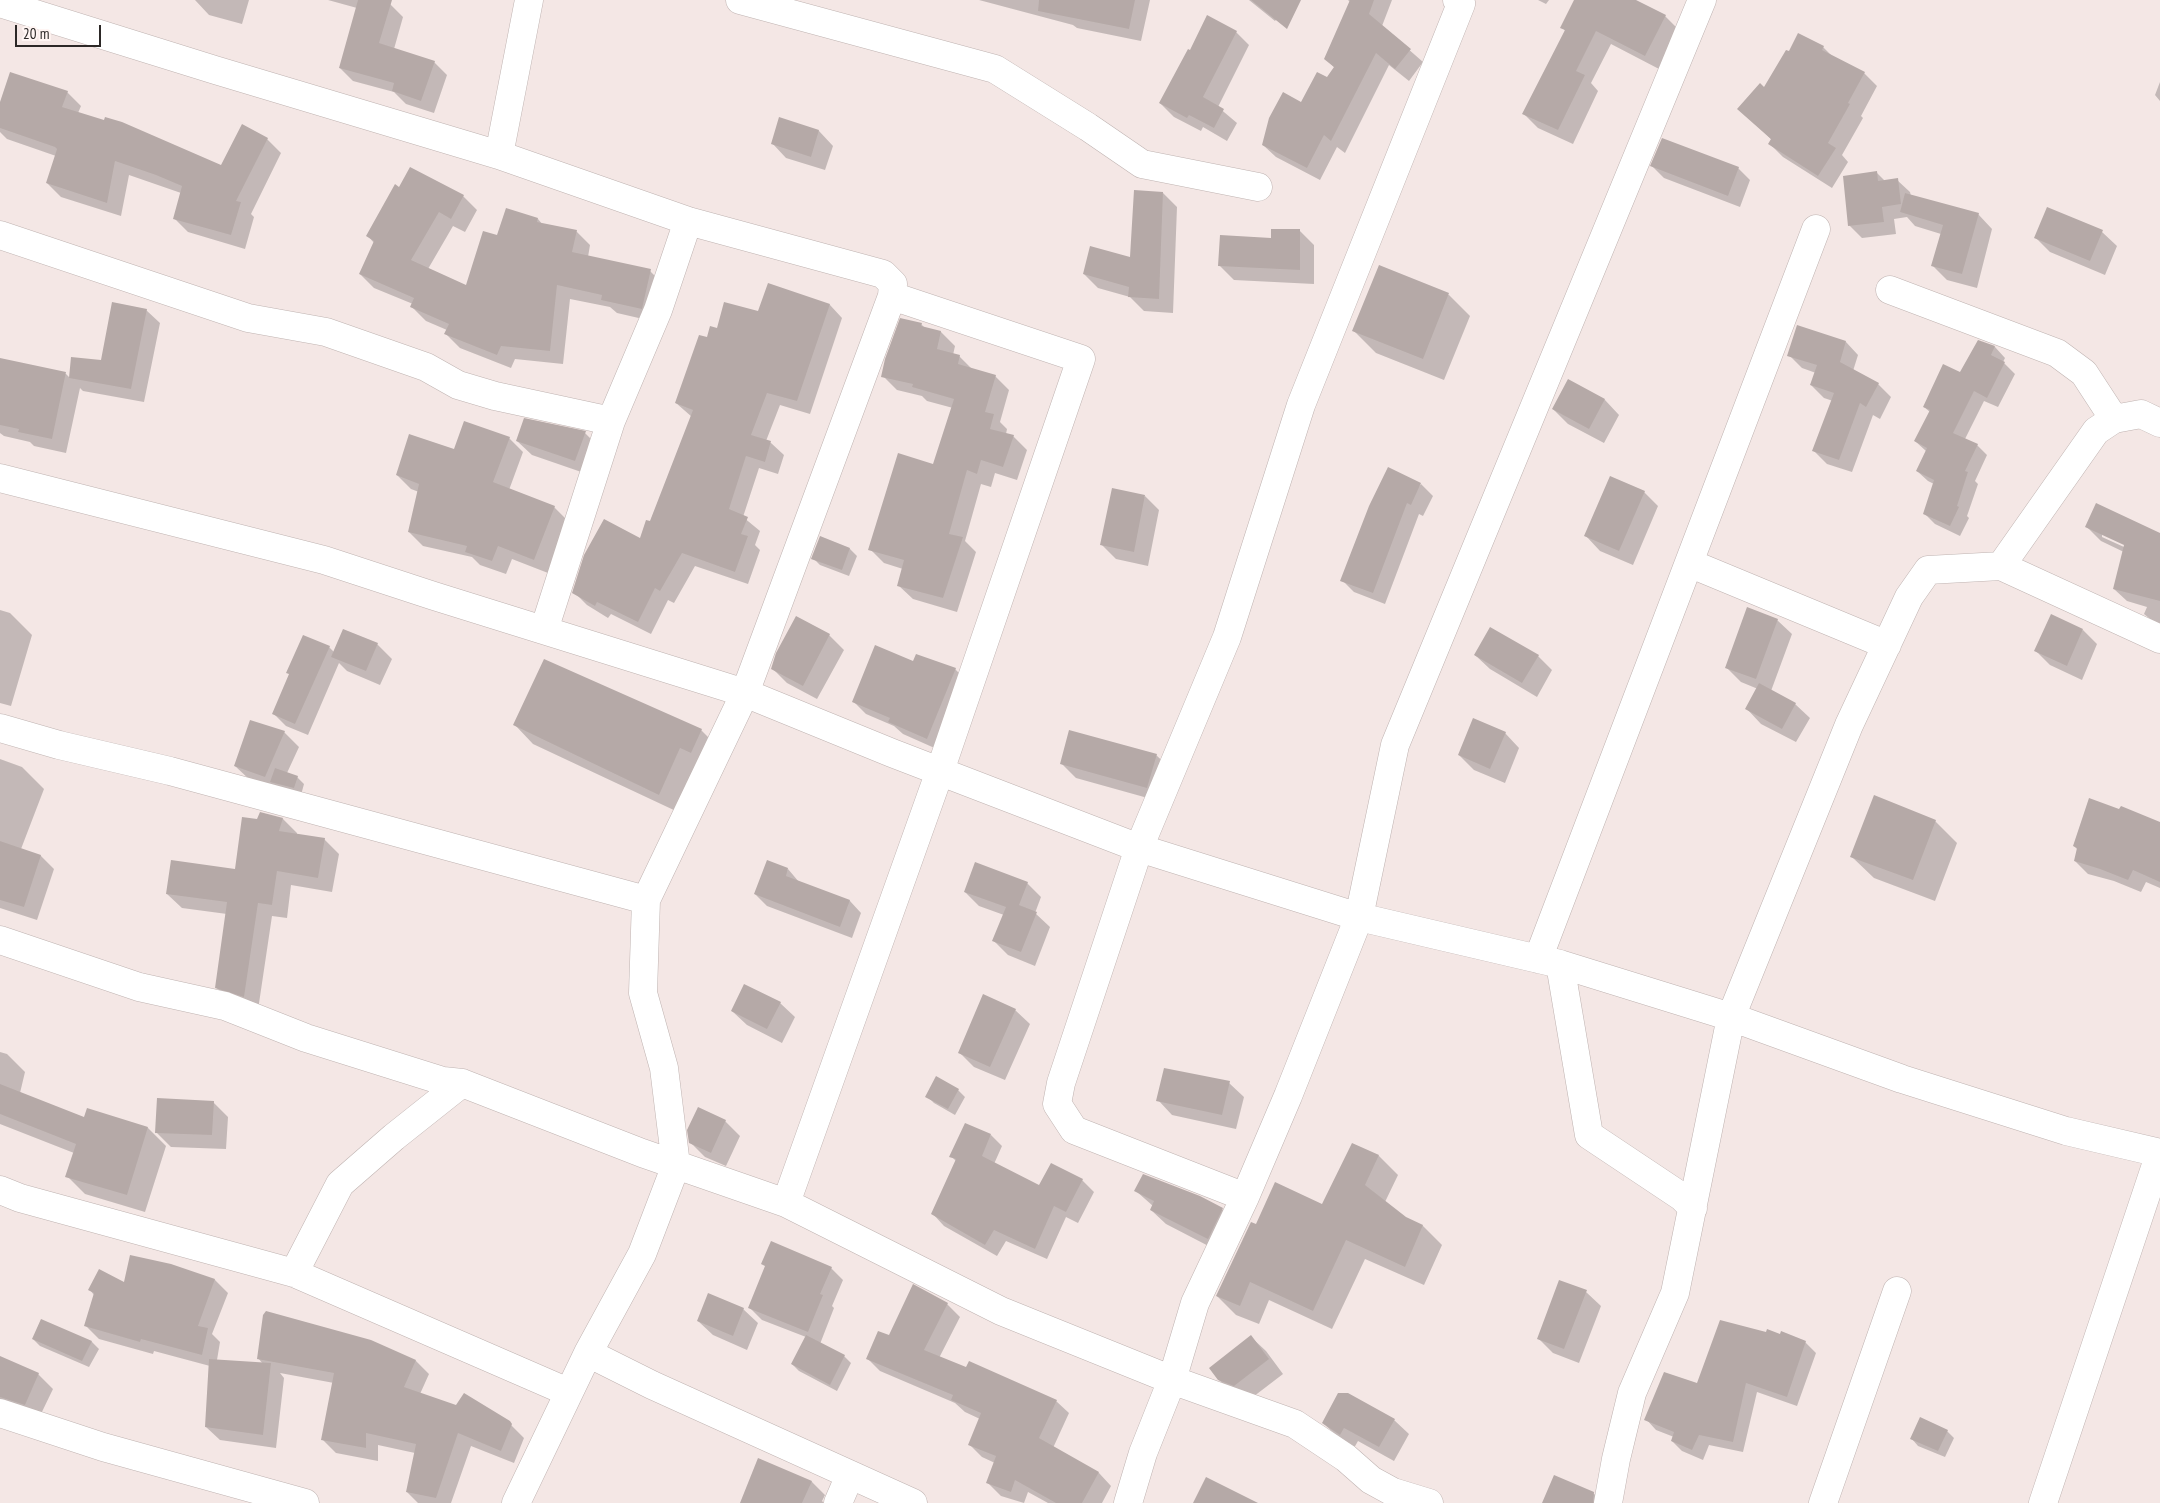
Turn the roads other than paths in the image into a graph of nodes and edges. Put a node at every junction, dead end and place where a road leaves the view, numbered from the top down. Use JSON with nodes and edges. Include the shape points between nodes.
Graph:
{"nodes":[{"id":1,"x":529,"y":0,"type":"edge"},
{"id":2,"x":740,"y":0,"type":"edge"},
{"id":3,"x":1458,"y":0,"type":"edge"},
{"id":4,"x":1702,"y":0,"type":"edge"},
{"id":5,"x":0,"y":3,"type":"edge"},
{"id":6,"x":499,"y":155,"type":"junction"},
{"id":7,"x":1258,"y":187,"type":"dead end"},
{"id":8,"x":688,"y":221,"type":"junction"},
{"id":9,"x":1816,"y":229,"type":"dead end"},
{"id":10,"x":0,"y":235,"type":"edge"},
{"id":11,"x":1890,"y":290,"type":"dead end"},
{"id":12,"x":892,"y":296,"type":"junction"},
{"id":13,"x":2114,"y":419,"type":"junction"},
{"id":14,"x":611,"y":421,"type":"junction"},
{"id":15,"x":2160,"y":423,"type":"edge"},
{"id":16,"x":0,"y":478,"type":"edge"},
{"id":17,"x":1689,"y":563,"type":"junction"},
{"id":18,"x":2001,"y":566,"type":"junction"},
{"id":19,"x":544,"y":630,"type":"junction"},
{"id":20,"x":2160,"y":639,"type":"edge"},
{"id":21,"x":1887,"y":645,"type":"junction"},
{"id":22,"x":745,"y":692,"type":"junction"},
{"id":23,"x":0,"y":728,"type":"edge"},
{"id":24,"x":940,"y":771,"type":"junction"},
{"id":25,"x":1139,"y":848,"type":"junction"},
{"id":26,"x":646,"y":900,"type":"junction"},
{"id":27,"x":1359,"y":916,"type":"junction"},
{"id":28,"x":0,"y":940,"type":"edge"},
{"id":29,"x":1549,"y":961,"type":"junction"},
{"id":30,"x":1731,"y":1017,"type":"junction"},
{"id":31,"x":462,"y":1083,"type":"junction"},
{"id":32,"x":2160,"y":1153,"type":"edge"},
{"id":33,"x":676,"y":1165,"type":"junction"},
{"id":34,"x":0,"y":1190,"type":"edge"},
{"id":35,"x":1245,"y":1197,"type":"junction"},
{"id":36,"x":786,"y":1203,"type":"junction"},
{"id":37,"x":1693,"y":1208,"type":"junction"},
{"id":38,"x":294,"y":1273,"type":"junction"},
{"id":39,"x":1897,"y":1291,"type":"dead end"},
{"id":40,"x":588,"y":1353,"type":"junction"},
{"id":41,"x":1172,"y":1380,"type":"junction"},
{"id":42,"x":568,"y":1392,"type":"junction"},
{"id":43,"x":0,"y":1413,"type":"edge"},
{"id":44,"x":850,"y":1475,"type":"junction"},
{"id":45,"x":305,"y":1503,"type":"edge"},
{"id":46,"x":516,"y":1503,"type":"edge"},
{"id":47,"x":838,"y":1503,"type":"edge"},
{"id":48,"x":913,"y":1503,"type":"edge"},
{"id":49,"x":1128,"y":1503,"type":"edge"},
{"id":50,"x":1428,"y":1503,"type":"edge"},
{"id":51,"x":1608,"y":1503,"type":"edge"},
{"id":52,"x":1823,"y":1503,"type":"edge"},
{"id":53,"x":2043,"y":1503,"type":"edge"}],
"edges":[{"from":1,"to":6,"type":"street"},
{"from":2,"to":7,"type":"street","via":[[995,69],[1088,126],[1142,164]]},
{"from":3,"to":25,"type":"street","via":[[1461,4],[1301,406],[1227,637]]},
{"from":4,"to":27,"type":"street","via":[[1395,745]]},
{"from":5,"to":6,"type":"street"},
{"from":6,"to":8,"type":"street"},
{"from":8,"to":12,"type":"street","via":[[883,274],[893,284]]},
{"from":8,"to":14,"type":"street","via":[[658,310]]},
{"from":9,"to":17,"type":"street"},
{"from":10,"to":14,"type":"street","via":[[248,318],[326,332],[426,367],[458,385]]},
{"from":11,"to":13,"type":"street","via":[[2057,353],[2084,373]]},
{"from":12,"to":22,"type":"street"},
{"from":12,"to":24,"type":"street","via":[[1081,359]]},
{"from":13,"to":15,"type":"street","via":[[2141,414]]},
{"from":13,"to":18,"type":"street","via":[[2096,431]]},
{"from":14,"to":19,"type":"street"},
{"from":16,"to":19,"type":"street","via":[[324,560]]},
{"from":17,"to":21,"type":"street"},
{"from":17,"to":29,"type":"street"},
{"from":18,"to":20,"type":"street"},
{"from":18,"to":21,"type":"street","via":[[1928,570],[1909,597]]},
{"from":19,"to":22,"type":"street"},
{"from":21,"to":30,"type":"street","via":[[1834,759]]},
{"from":22,"to":24,"type":"street"},
{"from":22,"to":26,"type":"street"},
{"from":23,"to":26,"type":"street","via":[[180,773]]},
{"from":24,"to":25,"type":"street"},
{"from":24,"to":36,"type":"street"},
{"from":25,"to":27,"type":"street"},
{"from":25,"to":35,"type":"street","via":[[1057,1104],[1074,1130]]},
{"from":26,"to":33,"type":"street","via":[[643,993],[664,1068]]},
{"from":27,"to":29,"type":"street"},
{"from":27,"to":35,"type":"street"},
{"from":28,"to":31,"type":"street","via":[[139,987],[224,1006],[306,1038],[443,1081]]},
{"from":29,"to":30,"type":"street"},
{"from":29,"to":37,"type":"street","via":[[1589,1135],[1682,1197]]},
{"from":30,"to":32,"type":"street","via":[[1902,1079],[2030,1120]]},
{"from":30,"to":37,"type":"street"},
{"from":31,"to":33,"type":"street"},
{"from":31,"to":38,"type":"street","via":[[340,1184]]},
{"from":32,"to":53,"type":"street"},
{"from":33,"to":36,"type":"street"},
{"from":33,"to":40,"type":"street","via":[[642,1254]]},
{"from":34,"to":38,"type":"street"},
{"from":35,"to":41,"type":"street","via":[[1194,1303]]},
{"from":36,"to":41,"type":"street","via":[[1001,1312]]},
{"from":37,"to":51,"type":"street","via":[[1675,1293],[1632,1393]]},
{"from":38,"to":42,"type":"street"},
{"from":39,"to":52,"type":"street"},
{"from":40,"to":42,"type":"street"},
{"from":40,"to":44,"type":"street"},
{"from":41,"to":49,"type":"street","via":[[1143,1453]]},
{"from":41,"to":50,"type":"street","via":[[1295,1424],[1346,1458],[1371,1480],[1393,1492]]},
{"from":42,"to":46,"type":"street"},
{"from":43,"to":45,"type":"street","via":[[103,1447]]},
{"from":44,"to":47,"type":"street"},
{"from":44,"to":48,"type":"street"}]}
